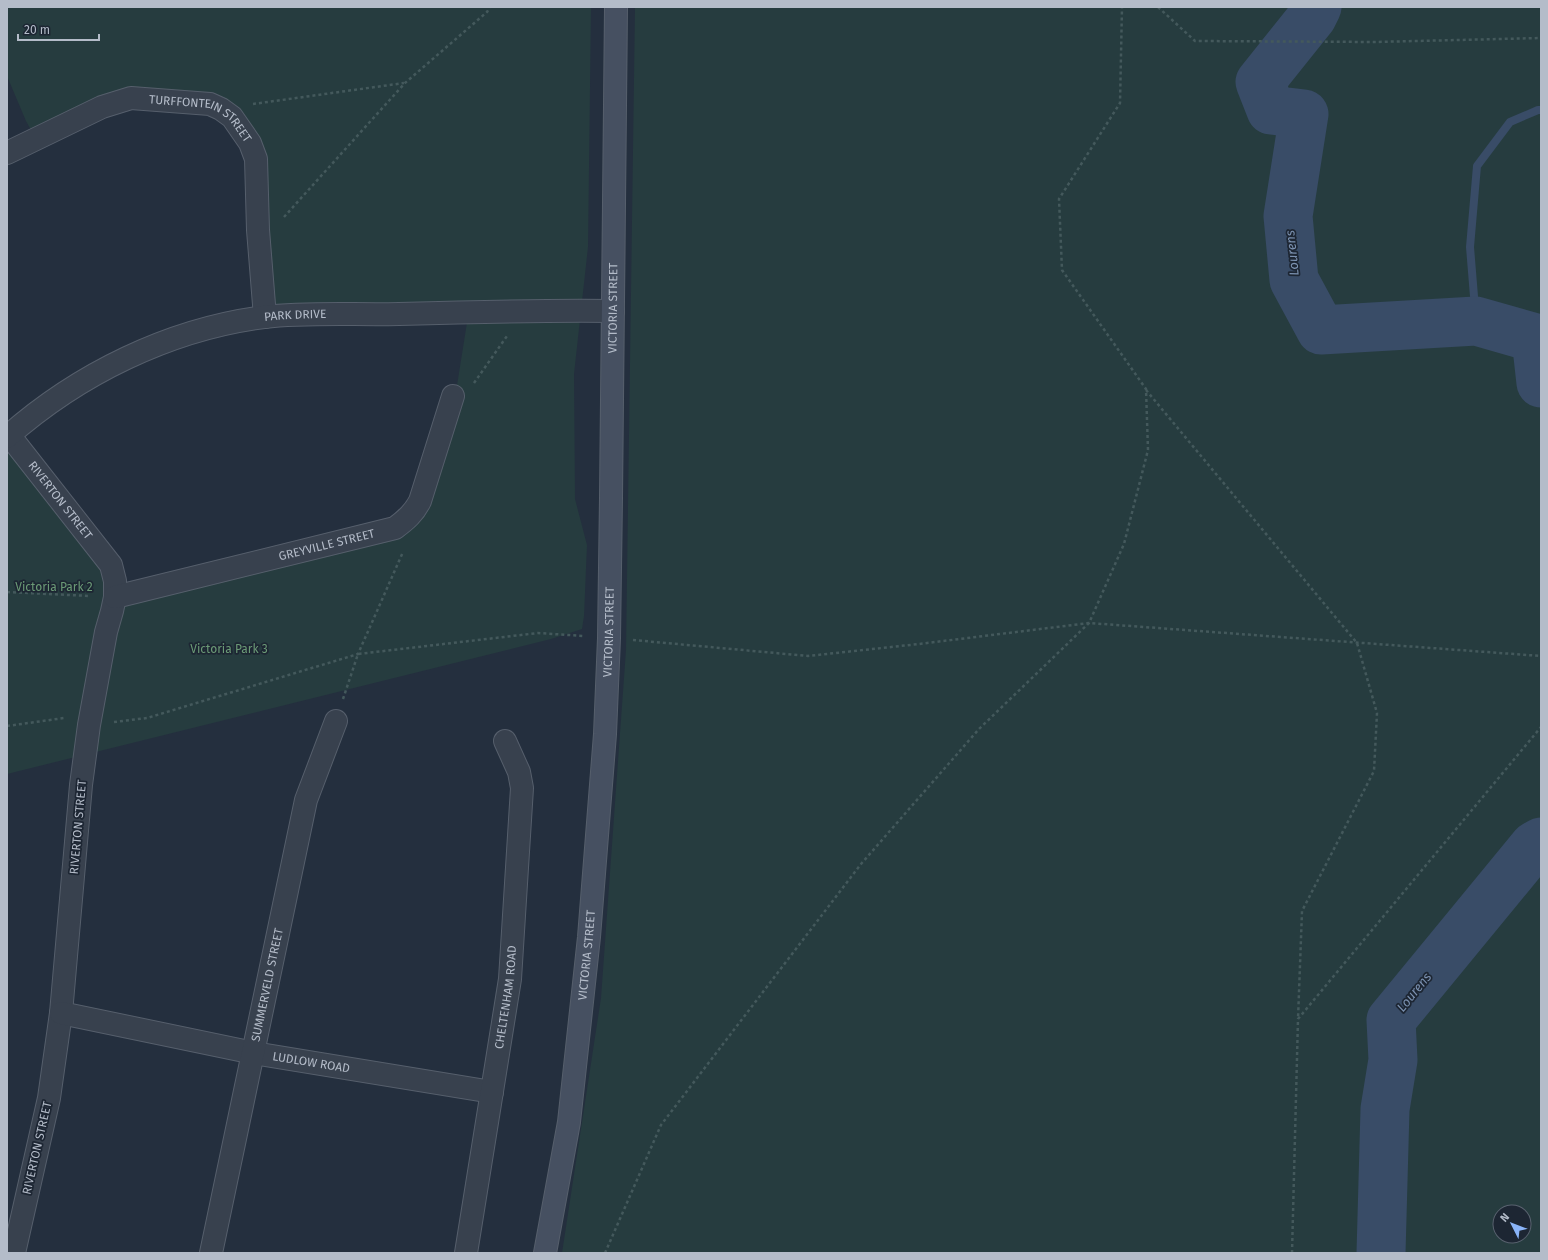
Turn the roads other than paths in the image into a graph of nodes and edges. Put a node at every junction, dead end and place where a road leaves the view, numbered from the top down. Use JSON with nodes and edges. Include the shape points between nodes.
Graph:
{"nodes":[{"id":1,"x":616,"y":7,"type":"edge"},
{"id":2,"x":7,"y":153,"type":"edge"},
{"id":3,"x":613,"y":311,"type":"junction"},
{"id":4,"x":265,"y":317,"type":"junction"},
{"id":5,"x":454,"y":396,"type":"road end"},
{"id":6,"x":8,"y":436,"type":"edge"},
{"id":7,"x":115,"y":597,"type":"junction"},
{"id":8,"x":336,"y":721,"type":"road end"},
{"id":9,"x":505,"y":742,"type":"dead end"},
{"id":10,"x":61,"y":1013,"type":"junction"},
{"id":11,"x":254,"y":1053,"type":"junction"},
{"id":12,"x":492,"y":1092,"type":"junction"},
{"id":13,"x":14,"y":1253,"type":"edge"},
{"id":14,"x":211,"y":1253,"type":"edge"},
{"id":15,"x":466,"y":1253,"type":"edge"},
{"id":16,"x":545,"y":1253,"type":"edge"}],
"edges":[{"from":1,"to":3,"type":"main road","name":"VICTORIA STREET"},
{"from":2,"to":4,"type":"street","name":"TURFFONTEIN STREET","via":[[102,107],[131,98],[210,104],[221,109],[241,128],[256,158],[258,230]]},
{"from":3,"to":4,"type":"street","name":"PARK DRIVE","via":[[300,314]]},
{"from":3,"to":16,"type":"main road","name":"VICTORIA STREET","via":[[609,638],[605,734],[589,936],[569,1122]]},
{"from":4,"to":6,"type":"street","name":"PARK DRIVE","via":[[191,332],[148,348],[58,396]]},
{"from":5,"to":7,"type":"street","name":"GREYVILLE STREET","via":[[420,501],[414,512],[395,528]]},
{"from":6,"to":7,"type":"street","name":"RIVERTON STREET","via":[[112,565]]},
{"from":7,"to":10,"type":"street","name":"RIVERTON STREET","via":[[88,725]]},
{"from":8,"to":11,"type":"street","name":"SUMMERVELD STREET","via":[[306,800]]},
{"from":9,"to":12,"type":"street","name":"CHELTENHAM ROAD","via":[[519,772],[522,788],[510,979]]},
{"from":10,"to":11,"type":"street","name":"LUDLOW ROAD"},
{"from":10,"to":13,"type":"street","name":"RIVERTON STREET","via":[[49,1098]]},
{"from":11,"to":12,"type":"street","name":"LUDLOW ROAD"},
{"from":11,"to":14,"type":"street","name":"SUMMERVELD STREET"},
{"from":12,"to":15,"type":"street","name":"CHELTENHAM ROAD"}]}
